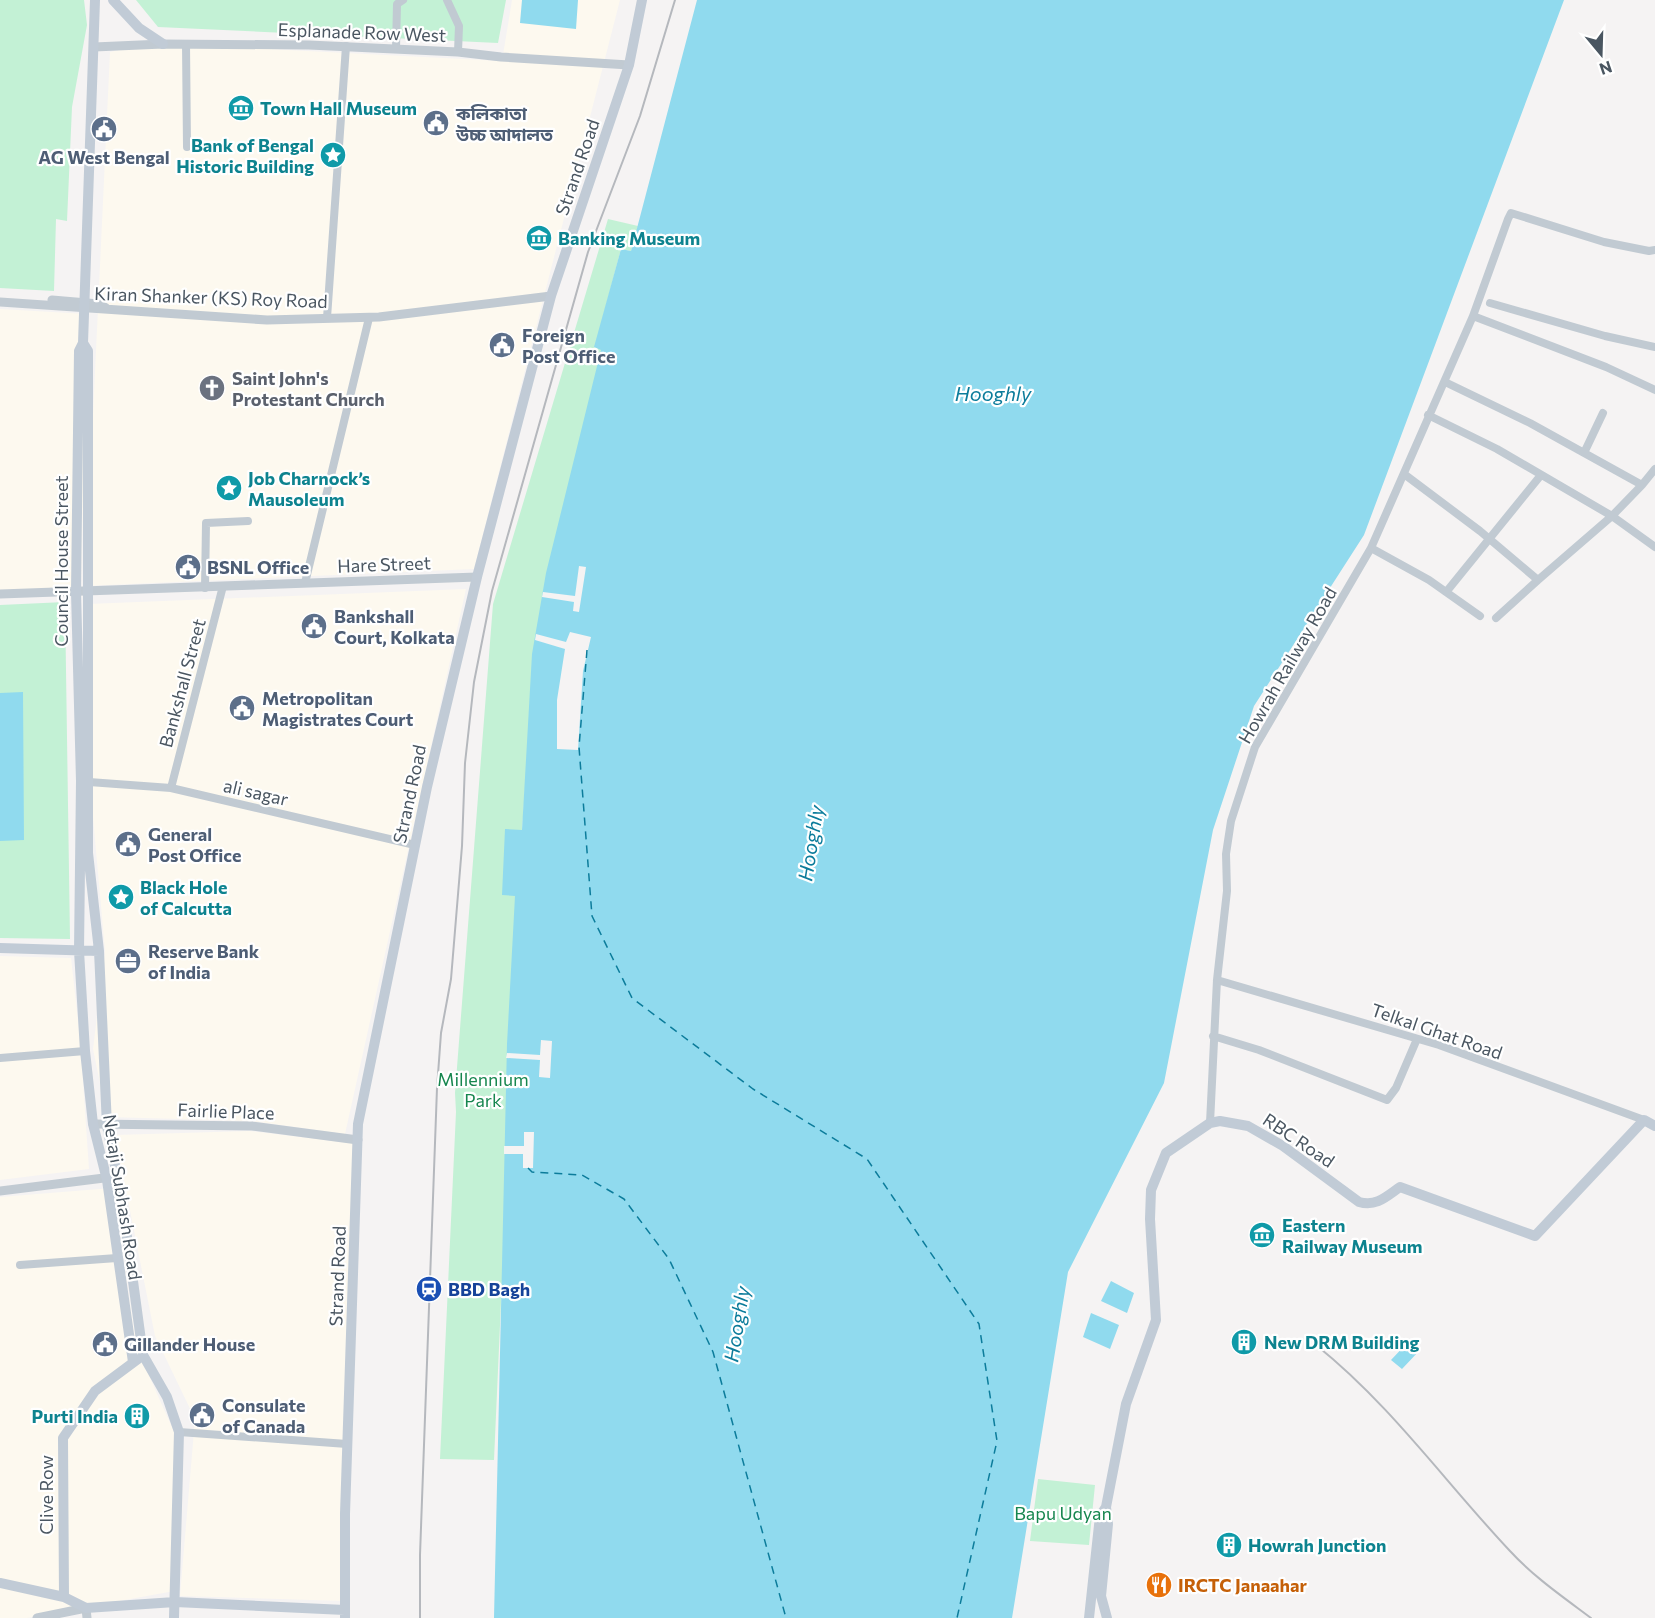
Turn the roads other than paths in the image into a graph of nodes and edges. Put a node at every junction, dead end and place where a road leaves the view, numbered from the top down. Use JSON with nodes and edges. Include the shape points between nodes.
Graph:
{"nodes":[{"id":1,"x":95,"y":0,"type":"edge"},
{"id":2,"x":113,"y":0,"type":"edge"},
{"id":3,"x":403,"y":0,"type":"edge"},
{"id":4,"x":447,"y":0,"type":"edge"},
{"id":5,"x":642,"y":0,"type":"edge"},
{"id":6,"x":164,"y":44,"type":"junction"},
{"id":7,"x":186,"y":44,"type":"junction"},
{"id":8,"x":346,"y":46,"type":"junction"},
{"id":9,"x":94,"y":47,"type":"junction"},
{"id":10,"x":396,"y":49,"type":"junction"},
{"id":11,"x":458,"y":52,"type":"junction"},
{"id":12,"x":629,"y":65,"type":"junction"},
{"id":13,"x":187,"y":147,"type":"dead end"},
{"id":14,"x":1655,"y":250,"type":"edge"},
{"id":15,"x":0,"y":296,"type":"edge"},
{"id":16,"x":550,"y":296,"type":"junction"},
{"id":17,"x":0,"y":302,"type":"edge"},
{"id":18,"x":1490,"y":303,"type":"dead end"},
{"id":19,"x":85,"y":306,"type":"junction"},
{"id":20,"x":1473,"y":316,"type":"junction"},
{"id":21,"x":327,"y":318,"type":"junction"},
{"id":22,"x":369,"y":318,"type":"junction"},
{"id":23,"x":1655,"y":347,"type":"edge"},
{"id":24,"x":1445,"y":382,"type":"junction"},
{"id":25,"x":1655,"y":390,"type":"edge"},
{"id":26,"x":1603,"y":413,"type":"dead end"},
{"id":27,"x":1428,"y":415,"type":"junction"},
{"id":28,"x":1584,"y":453,"type":"junction"},
{"id":29,"x":1655,"y":468,"type":"edge"},
{"id":30,"x":1404,"y":474,"type":"junction"},
{"id":31,"x":1541,"y":475,"type":"junction"},
{"id":32,"x":1642,"y":485,"type":"junction"},
{"id":33,"x":1611,"y":516,"type":"junction"},
{"id":34,"x":248,"y":521,"type":"dead end"},
{"id":35,"x":1490,"y":539,"type":"junction"},
{"id":36,"x":1371,"y":548,"type":"junction"},
{"id":37,"x":1655,"y":548,"type":"edge"},
{"id":38,"x":477,"y":577,"type":"junction"},
{"id":39,"x":1538,"y":580,"type":"junction"},
{"id":40,"x":305,"y":583,"type":"junction"},
{"id":41,"x":223,"y":586,"type":"junction"},
{"id":42,"x":205,"y":588,"type":"junction"},
{"id":43,"x":1447,"y":591,"type":"junction"},
{"id":44,"x":82,"y":592,"type":"junction"},
{"id":45,"x":0,"y":594,"type":"edge"},
{"id":46,"x":1480,"y":616,"type":"dead end"},
{"id":47,"x":1496,"y":618,"type":"dead end"},
{"id":48,"x":85,"y":782,"type":"junction"},
{"id":49,"x":171,"y":788,"type":"junction"},
{"id":50,"x":415,"y":845,"type":"junction"},
{"id":51,"x":0,"y":948,"type":"edge"},
{"id":52,"x":79,"y":951,"type":"junction"},
{"id":53,"x":99,"y":951,"type":"junction"},
{"id":54,"x":1217,"y":980,"type":"junction"},
{"id":55,"x":1213,"y":1036,"type":"junction"},
{"id":56,"x":1417,"y":1039,"type":"junction"},
{"id":57,"x":85,"y":1052,"type":"junction"},
{"id":58,"x":0,"y":1058,"type":"edge"},
{"id":59,"x":1644,"y":1120,"type":"junction"},
{"id":60,"x":1210,"y":1123,"type":"junction"},
{"id":61,"x":93,"y":1124,"type":"junction"},
{"id":62,"x":107,"y":1125,"type":"junction"},
{"id":63,"x":1655,"y":1125,"type":"edge"},
{"id":64,"x":358,"y":1140,"type":"junction"},
{"id":65,"x":112,"y":1178,"type":"junction"},
{"id":66,"x":0,"y":1191,"type":"edge"},
{"id":67,"x":117,"y":1257,"type":"junction"},
{"id":68,"x":20,"y":1265,"type":"dead end"},
{"id":69,"x":143,"y":1355,"type":"junction"},
{"id":70,"x":133,"y":1362,"type":"junction"},
{"id":71,"x":152,"y":1371,"type":"junction"},
{"id":72,"x":179,"y":1432,"type":"junction"},
{"id":73,"x":347,"y":1444,"type":"junction"},
{"id":74,"x":1106,"y":1507,"type":"junction"},
{"id":75,"x":0,"y":1583,"type":"edge"},
{"id":76,"x":64,"y":1597,"type":"junction"},
{"id":77,"x":175,"y":1602,"type":"junction"},
{"id":78,"x":64,"y":1612,"type":"junction"},
{"id":79,"x":87,"y":1613,"type":"edge"},
{"id":80,"x":345,"y":1614,"type":"edge"},
{"id":81,"x":38,"y":1618,"type":"edge"},
{"id":82,"x":174,"y":1618,"type":"edge"},
{"id":83,"x":1089,"y":1618,"type":"edge"},
{"id":84,"x":1107,"y":1618,"type":"edge"}],
"edges":[{"from":1,"to":9,"type":"main road","name":"Council House Street"},
{"from":2,"to":6,"type":"main road","via":[[139,28]]},
{"from":3,"to":10,"type":"street","via":[[397,4]]},
{"from":4,"to":11,"type":"street","via":[[459,26]]},
{"from":5,"to":12,"type":"main road","name":"Strand Road"},
{"from":6,"to":7,"type":"street","name":"Esplanade Row West"},
{"from":6,"to":9,"type":"street","name":"Esplanade Row West"},
{"from":7,"to":8,"type":"street","name":"Esplanade Row West"},
{"from":7,"to":13,"type":"street"},
{"from":8,"to":10,"type":"street","name":"Esplanade Row West"},
{"from":8,"to":21,"type":"street"},
{"from":9,"to":19,"type":"main road","name":"Council House Street"},
{"from":10,"to":11,"type":"street","name":"Esplanade Row West"},
{"from":11,"to":12,"type":"street","name":"Esplanade Row West"},
{"from":12,"to":16,"type":"main road","name":"Strand Road"},
{"from":14,"to":20,"type":"street","name":"Howrah Railway Road","via":[[1604,242],[1511,213]]},
{"from":15,"to":19,"type":"street"},
{"from":16,"to":22,"type":"street","name":"Kiran Shanker (KS) Roy Road"},
{"from":16,"to":38,"type":"main road","name":"Strand Road"},
{"from":17,"to":19,"type":"street"},
{"from":18,"to":23,"type":"street"},
{"from":19,"to":21,"type":"street","name":"Kiran Shanker (KS) Roy Road","via":[[99,304],[105,308],[267,320]]},
{"from":19,"to":44,"type":"main road","name":"Council House Street","via":[[83,343],[88,351]]},
{"from":20,"to":24,"type":"street","name":"Howrah Railway Road"},
{"from":20,"to":25,"type":"street"},
{"from":21,"to":22,"type":"street","name":"Kiran Shanker (KS) Roy Road"},
{"from":22,"to":40,"type":"street"},
{"from":24,"to":27,"type":"street","name":"Howrah Railway Road"},
{"from":24,"to":28,"type":"street","via":[[1491,402]]},
{"from":26,"to":28,"type":"street"},
{"from":27,"to":30,"type":"street","name":"Howrah Railway Road"},
{"from":27,"to":31,"type":"street"},
{"from":28,"to":32,"type":"street"},
{"from":29,"to":32,"type":"street"},
{"from":30,"to":35,"type":"street"},
{"from":30,"to":36,"type":"street","name":"Howrah Railway Road"},
{"from":31,"to":33,"type":"street"},
{"from":31,"to":35,"type":"street"},
{"from":32,"to":33,"type":"street"},
{"from":33,"to":37,"type":"street"},
{"from":33,"to":39,"type":"street"},
{"from":34,"to":42,"type":"street","via":[[206,524]]},
{"from":35,"to":39,"type":"street"},
{"from":35,"to":43,"type":"street"},
{"from":36,"to":43,"type":"street"},
{"from":36,"to":54,"type":"street","name":"Howrah Railway Road","via":[[1255,747],[1231,821]]},
{"from":38,"to":40,"type":"street","name":"Hare Street"},
{"from":38,"to":50,"type":"main road","name":"Strand Road"},
{"from":39,"to":47,"type":"street"},
{"from":40,"to":41,"type":"street","name":"Hare Street"},
{"from":41,"to":42,"type":"street","name":"Hare Street"},
{"from":41,"to":49,"type":"street","name":"Bankshall Street"},
{"from":42,"to":44,"type":"street","name":"Hare Street"},
{"from":43,"to":46,"type":"street"},
{"from":44,"to":45,"type":"street","name":"Hare Street"},
{"from":44,"to":48,"type":"main road","name":"Council House Street"},
{"from":48,"to":49,"type":"street","name":"ali sagar"},
{"from":48,"to":52,"type":"main road","name":"Netaji Subhash Road"},
{"from":48,"to":53,"type":"main road"},
{"from":49,"to":50,"type":"street","name":"ali sagar"},
{"from":50,"to":64,"type":"main road","name":"Strand Road","via":[[358,1124]]},
{"from":51,"to":52,"type":"main road"},
{"from":52,"to":53,"type":"main road"},
{"from":52,"to":57,"type":"main road","name":"Netaji Subhash Road"},
{"from":53,"to":62,"type":"main road"},
{"from":54,"to":55,"type":"street","name":"Howrah Railway Road"},
{"from":54,"to":56,"type":"street","name":"Telkal Ghat Road"},
{"from":55,"to":56,"type":"street","via":[[1387,1100]]},
{"from":55,"to":60,"type":"street","name":"Howrah Railway Road"},
{"from":56,"to":59,"type":"street","name":"Telkal Ghat Road"},
{"from":57,"to":58,"type":"street"},
{"from":57,"to":61,"type":"main road","name":"Netaji Subhash Road"},
{"from":59,"to":60,"type":"main road","name":"RBC Road","via":[[1536,1236],[1400,1187],[1380,1202],[1359,1202],[1283,1146],[1248,1126]]},
{"from":59,"to":63,"type":"main road"},
{"from":60,"to":74,"type":"main road","via":[[1166,1152],[1151,1190],[1156,1320],[1126,1404]]},
{"from":61,"to":62,"type":"street","name":"Fairlie Place"},
{"from":61,"to":65,"type":"main road","name":"Netaji Subhash Road"},
{"from":62,"to":64,"type":"street","name":"Fairlie Place","via":[[252,1126]]},
{"from":62,"to":65,"type":"main road"},
{"from":64,"to":73,"type":"main road","name":"Strand Road"},
{"from":65,"to":66,"type":"street"},
{"from":65,"to":67,"type":"main road","name":"Netaji Subhash Road"},
{"from":65,"to":69,"type":"main road","name":"Netaji Subhash Road"},
{"from":67,"to":68,"type":"street"},
{"from":67,"to":70,"type":"main road","name":"Netaji Subhash Road"},
{"from":69,"to":70,"type":"main road","name":"Clive Row"},
{"from":69,"to":71,"type":"main road","name":"Netaji Subhash Road"},
{"from":70,"to":71,"type":"main road"},
{"from":70,"to":76,"type":"main road","name":"Clive Row","via":[[95,1391],[63,1438]]},
{"from":71,"to":72,"type":"main road","name":"Netaji Subhash Road","via":[[167,1397]]},
{"from":72,"to":73,"type":"street"},
{"from":72,"to":77,"type":"main road","name":"Netaji Subhash Road"},
{"from":73,"to":80,"type":"main road","name":"Strand Road"},
{"from":74,"to":83,"type":"main road","via":[[1100,1516]]},
{"from":74,"to":84,"type":"main road","via":[[1101,1596]]},
{"from":75,"to":76,"type":"main road"},
{"from":76,"to":78,"type":"street"},
{"from":76,"to":79,"type":"main road"},
{"from":77,"to":79,"type":"main road"},
{"from":77,"to":80,"type":"main road"},
{"from":77,"to":82,"type":"main road","name":"Netaji Subhash Road"},
{"from":78,"to":79,"type":"street"},
{"from":78,"to":81,"type":"street"}]}
